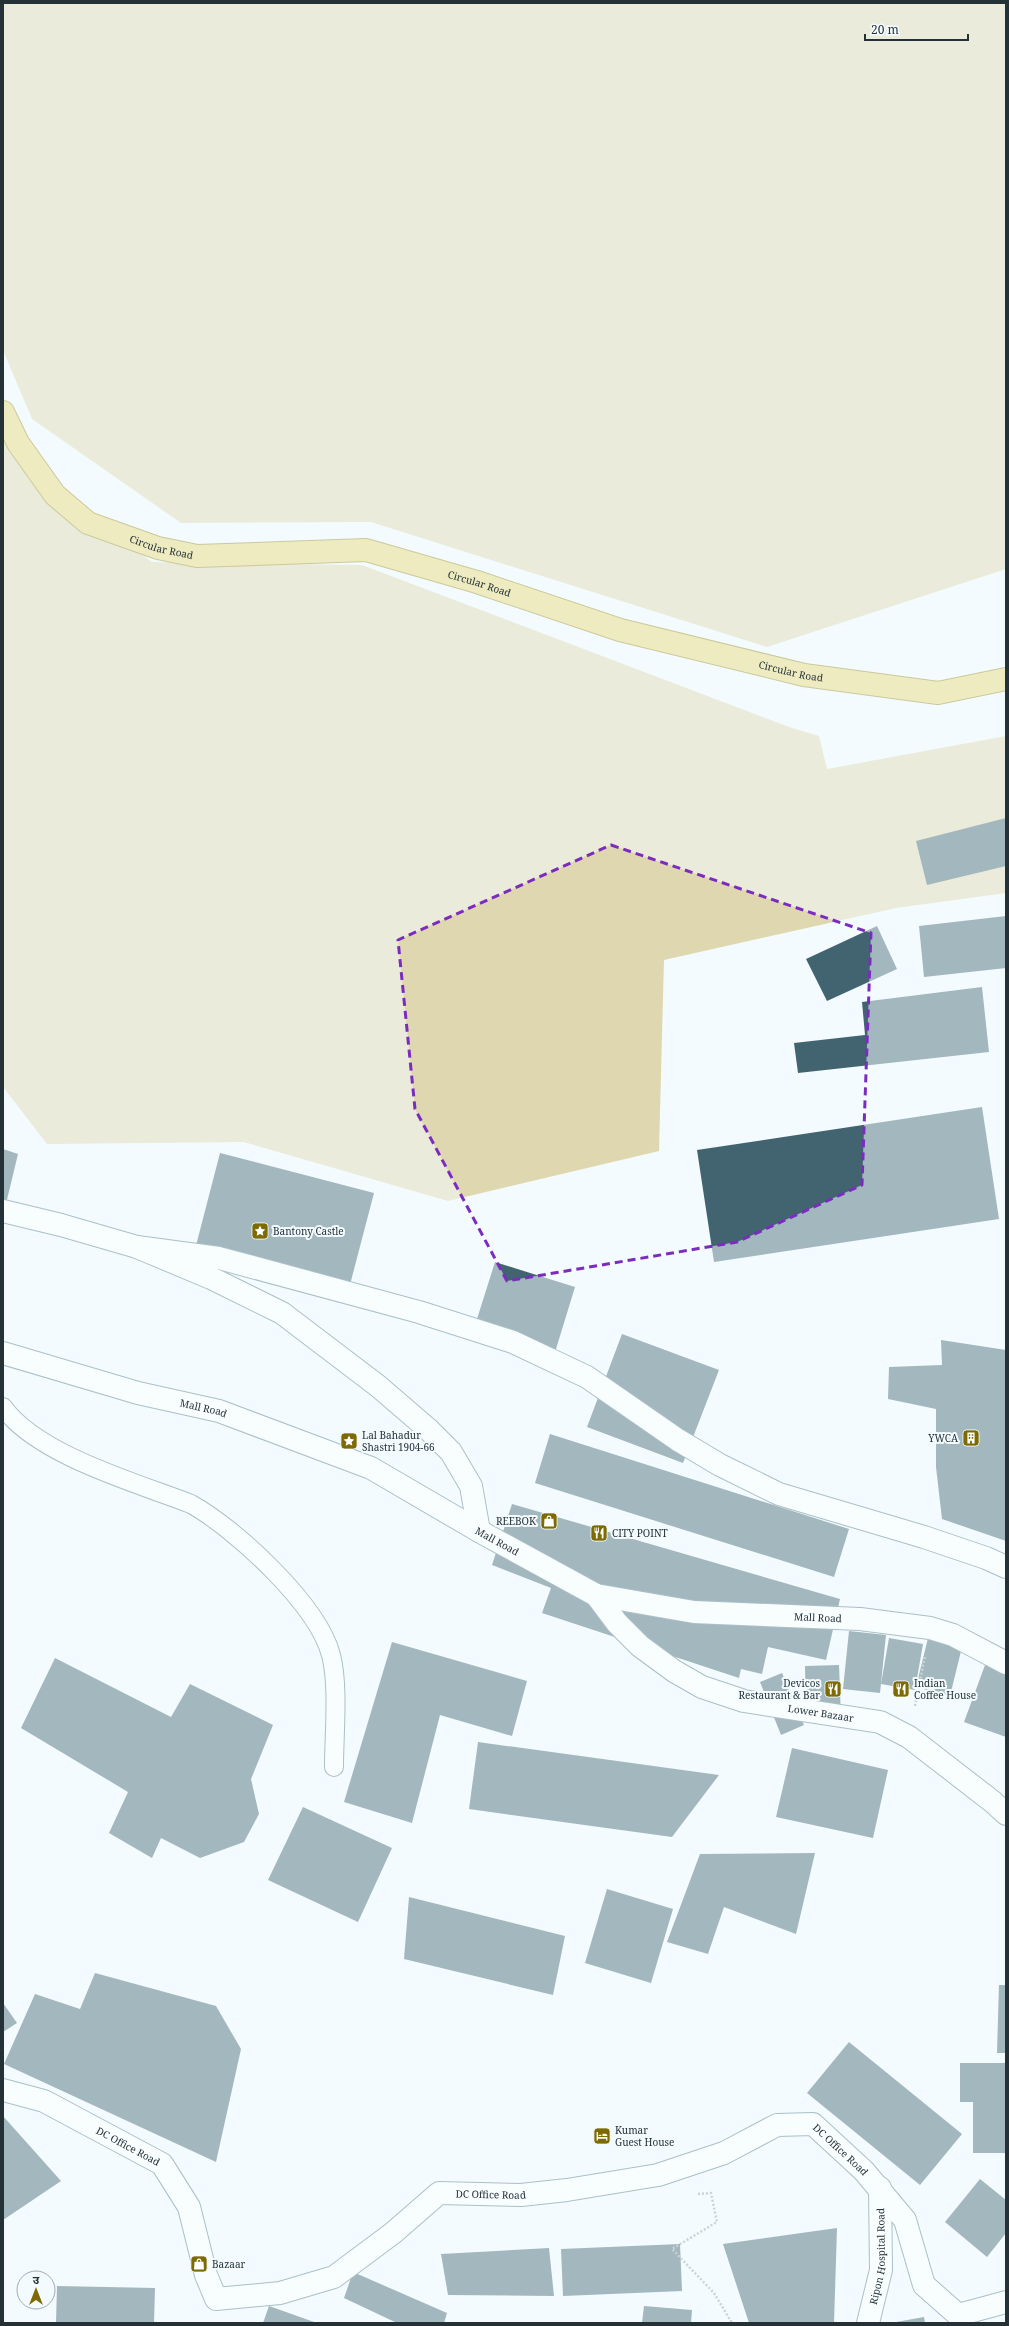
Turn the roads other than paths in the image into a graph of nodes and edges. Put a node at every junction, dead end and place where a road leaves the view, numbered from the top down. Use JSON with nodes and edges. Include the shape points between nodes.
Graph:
{"nodes":[{"id":1,"x":3,"y":412,"type":"edge"},
{"id":2,"x":1006,"y":679,"type":"edge"},
{"id":3,"x":3,"y":1211,"type":"edge"},
{"id":4,"x":137,"y":1247,"type":"junction"},
{"id":5,"x":3,"y":1353,"type":"edge"},
{"id":6,"x":3,"y":1407,"type":"edge"},
{"id":7,"x":479,"y":1531,"type":"junction"},
{"id":8,"x":1006,"y":1567,"type":"edge"},
{"id":9,"x":596,"y":1594,"type":"junction"},
{"id":10,"x":1006,"y":1663,"type":"edge"},
{"id":11,"x":334,"y":1767,"type":"dead end"},
{"id":12,"x":1006,"y":1814,"type":"edge"},
{"id":13,"x":3,"y":2090,"type":"edge"},
{"id":14,"x":880,"y":2188,"type":"junction"},
{"id":15,"x":1006,"y":2302,"type":"edge"},
{"id":16,"x":868,"y":2323,"type":"edge"}],
"edges":[{"from":1,"to":2,"type":"main road","name":"Circular Road","via":[[18,443],[55,495],[88,523],[158,548],[197,556],[366,550],[477,582],[620,630],[804,676],[938,693]]},
{"from":3,"to":4,"type":"street","via":[[61,1224]]},
{"from":4,"to":7,"type":"street","via":[[211,1278],[282,1313],[378,1386],[451,1452],[471,1486]]},
{"from":4,"to":8,"type":"street","via":[[219,1258],[419,1312],[513,1342],[587,1377],[678,1440],[720,1465],[779,1494],[924,1537]]},
{"from":5,"to":7,"type":"street","name":"Mall Road","via":[[138,1393],[219,1411],[293,1437],[371,1468]]},
{"from":6,"to":11,"type":"lane","via":[[32,1434],[70,1456],[191,1504],[208,1514],[227,1527],[299,1597],[319,1626],[331,1655],[334,1689]]},
{"from":7,"to":9,"type":"street","name":"Mall Road"},
{"from":9,"to":10,"type":"street","name":"Mall Road","via":[[694,1612],[860,1619],[930,1628],[953,1635]]},
{"from":9,"to":12,"type":"street","name":"Lower Bazaar","via":[[617,1623],[640,1646],[674,1671],[702,1687],[744,1701],[880,1722],[909,1737]]},
{"from":13,"to":14,"type":"street","name":"DC Office Road","via":[[44,2101],[162,2164],[190,2207],[206,2275],[216,2299],[280,2293],[334,2277],[393,2233],[439,2194],[521,2195],[658,2175],[724,2153],[777,2125],[813,2124]]},
{"from":14,"to":15,"type":"street","name":"DC Office Road","via":[[905,2220],[924,2285],[946,2305],[958,2314]]},
{"from":14,"to":16,"type":"street","name":"Ripon Hospital Road","via":[[881,2270]]}]}
